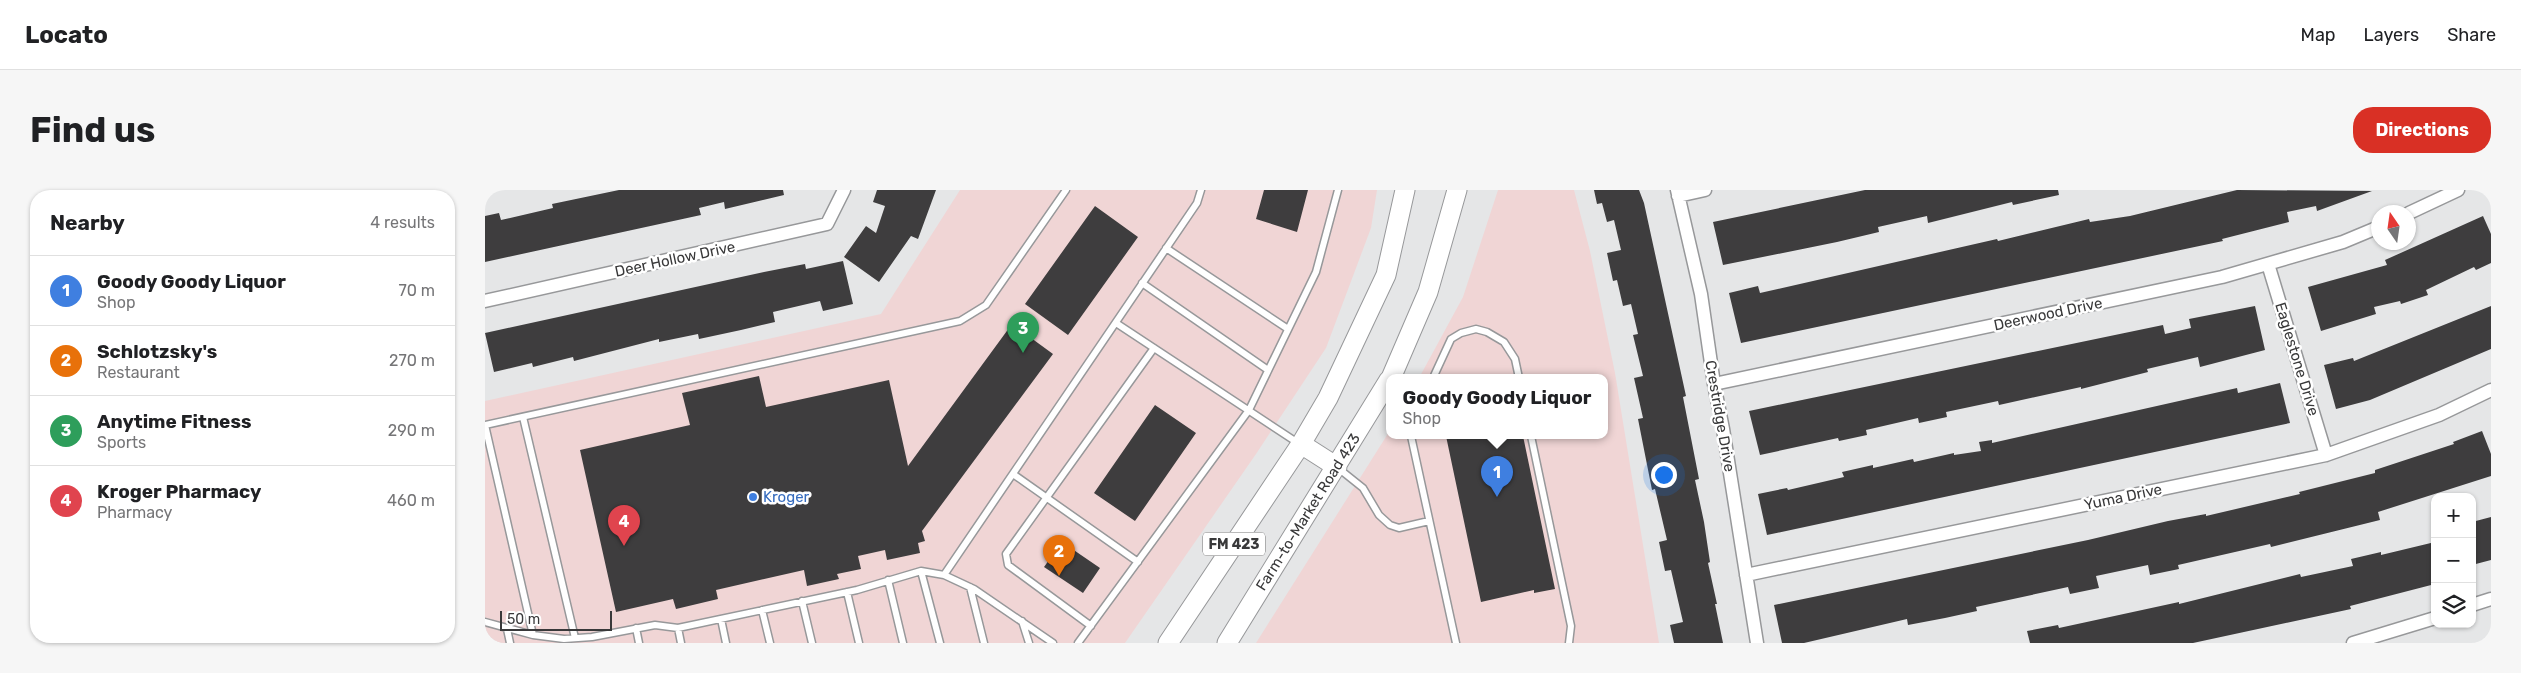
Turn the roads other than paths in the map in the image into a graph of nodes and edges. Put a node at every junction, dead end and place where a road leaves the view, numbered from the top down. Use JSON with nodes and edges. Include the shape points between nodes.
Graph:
{"nodes":[{"id":1,"x":844,"y":190,"type":"edge"},
{"id":2,"x":1066,"y":190,"type":"edge"},
{"id":3,"x":1201,"y":190,"type":"edge"},
{"id":4,"x":1338,"y":190,"type":"edge"},
{"id":5,"x":1405,"y":190,"type":"edge"},
{"id":6,"x":1457,"y":190,"type":"edge"},
{"id":7,"x":1705,"y":190,"type":"edge"},
{"id":8,"x":2458,"y":190,"type":"edge"},
{"id":9,"x":1677,"y":193,"type":"edge"},
{"id":10,"x":2416,"y":210,"type":"edge"},
{"id":11,"x":2371,"y":230,"type":"edge"},
{"id":12,"x":1166,"y":248,"type":"junction"},
{"id":13,"x":2268,"y":264,"type":"junction"},
{"id":14,"x":1142,"y":283,"type":"junction"},
{"id":15,"x":485,"y":301,"type":"edge"},
{"id":16,"x":1116,"y":323,"type":"junction"},
{"id":17,"x":1288,"y":329,"type":"junction"},
{"id":18,"x":1154,"y":348,"type":"junction"},
{"id":19,"x":1269,"y":370,"type":"junction"},
{"id":20,"x":1392,"y":374,"type":"edge"},
{"id":21,"x":1435,"y":374,"type":"edge"},
{"id":22,"x":1518,"y":374,"type":"edge"},
{"id":23,"x":1714,"y":384,"type":"junction"},
{"id":24,"x":1386,"y":386,"type":"edge"},
{"id":25,"x":2491,"y":390,"type":"edge"},
{"id":26,"x":1249,"y":410,"type":"junction"},
{"id":27,"x":523,"y":417,"type":"junction"},
{"id":28,"x":485,"y":425,"type":"edge"},
{"id":29,"x":1412,"y":439,"type":"edge"},
{"id":30,"x":1532,"y":439,"type":"edge"},
{"id":31,"x":1301,"y":444,"type":"junction"},
{"id":32,"x":2326,"y":455,"type":"junction"},
{"id":33,"x":1337,"y":467,"type":"junction"},
{"id":34,"x":1013,"y":474,"type":"junction"},
{"id":35,"x":1046,"y":497,"type":"junction"},
{"id":36,"x":1429,"y":521,"type":"junction"},
{"id":37,"x":1138,"y":562,"type":"junction"},
{"id":38,"x":921,"y":571,"type":"junction"},
{"id":39,"x":1746,"y":574,"type":"junction"},
{"id":40,"x":944,"y":575,"type":"junction"},
{"id":41,"x":888,"y":580,"type":"junction"},
{"id":42,"x":970,"y":587,"type":"junction"},
{"id":43,"x":847,"y":592,"type":"junction"},
{"id":44,"x":2491,"y":599,"type":"edge"},
{"id":45,"x":802,"y":601,"type":"junction"},
{"id":46,"x":2476,"y":604,"type":"edge"},
{"id":47,"x":762,"y":610,"type":"junction"},
{"id":48,"x":721,"y":619,"type":"junction"},
{"id":49,"x":2431,"y":619,"type":"edge"},
{"id":50,"x":1022,"y":621,"type":"junction"},
{"id":51,"x":485,"y":622,"type":"edge"},
{"id":52,"x":1091,"y":626,"type":"junction"},
{"id":53,"x":636,"y":628,"type":"junction"},
{"id":54,"x":678,"y":628,"type":"junction"},
{"id":55,"x":507,"y":629,"type":"junction"},
{"id":56,"x":533,"y":635,"type":"junction"},
{"id":57,"x":575,"y":638,"type":"junction"},
{"id":58,"x":554,"y":640,"type":"edge"},
{"id":59,"x":592,"y":640,"type":"edge"},
{"id":60,"x":510,"y":643,"type":"edge"},
{"id":61,"x":639,"y":643,"type":"edge"},
{"id":62,"x":681,"y":643,"type":"edge"},
{"id":63,"x":727,"y":643,"type":"edge"},
{"id":64,"x":770,"y":643,"type":"edge"},
{"id":65,"x":813,"y":643,"type":"edge"},
{"id":66,"x":859,"y":643,"type":"edge"},
{"id":67,"x":903,"y":643,"type":"edge"},
{"id":68,"x":940,"y":643,"type":"edge"},
{"id":69,"x":984,"y":643,"type":"edge"},
{"id":70,"x":1029,"y":643,"type":"edge"},
{"id":71,"x":1053,"y":643,"type":"edge"},
{"id":72,"x":1078,"y":643,"type":"edge"},
{"id":73,"x":1168,"y":643,"type":"edge"},
{"id":74,"x":1227,"y":643,"type":"edge"},
{"id":75,"x":1456,"y":643,"type":"edge"},
{"id":76,"x":1569,"y":643,"type":"edge"},
{"id":77,"x":1757,"y":643,"type":"edge"},
{"id":78,"x":2353,"y":643,"type":"edge"}],
"edges":[{"from":1,"to":15,"type":"street","name":"Deer Hollow Drive","via":[[827,224]]},
{"from":2,"to":27,"type":"lane","via":[[986,305],[961,321]]},
{"from":3,"to":12,"type":"lane","via":[[1197,203]]},
{"from":4,"to":17,"type":"lane","via":[[1316,272]]},
{"from":5,"to":31,"type":"main road","number":"FM 423","via":[[1386,275],[1327,398]]},
{"from":6,"to":20,"type":"main road","name":"Farm-to-Market Road 423","number":"FM 423","via":[[1429,292]]},
{"from":7,"to":9,"type":"street"},
{"from":8,"to":10,"type":"street"},
{"from":9,"to":23,"type":"street","name":"Crestridge Drive","via":[[1701,294]]},
{"from":11,"to":13,"type":"street","name":"Deerwood Drive","via":[[2343,242]]},
{"from":12,"to":14,"type":"lane"},
{"from":12,"to":17,"type":"lane"},
{"from":13,"to":23,"type":"street","name":"Deerwood Drive","via":[[2223,277]]},
{"from":13,"to":32,"type":"street","name":"Eaglestone Drive"},
{"from":14,"to":16,"type":"lane"},
{"from":14,"to":19,"type":"lane"},
{"from":16,"to":18,"type":"lane"},
{"from":16,"to":34,"type":"lane"},
{"from":17,"to":19,"type":"lane"},
{"from":18,"to":26,"type":"lane"},
{"from":18,"to":35,"type":"lane"},
{"from":19,"to":26,"type":"lane"},
{"from":21,"to":22,"type":"lane","via":[[1451,338],[1476,329],[1504,342],[1515,359]]},
{"from":23,"to":39,"type":"street","name":"Crestridge Drive"},
{"from":24,"to":33,"type":"main road","name":"Farm-to-Market Road 423","number":"FM 423"},
{"from":25,"to":32,"type":"street","name":"Yuma Drive","via":[[2439,415]]},
{"from":26,"to":31,"type":"lane"},
{"from":26,"to":37,"type":"lane"},
{"from":27,"to":28,"type":"lane"},
{"from":27,"to":57,"type":"lane"},
{"from":28,"to":56,"type":"lane"},
{"from":29,"to":36,"type":"lane"},
{"from":30,"to":76,"type":"lane","via":[[1571,626]]},
{"from":31,"to":33,"type":"main road"},
{"from":31,"to":73,"type":"main road","number":"FM 423"},
{"from":32,"to":39,"type":"street","name":"Yuma Drive"},
{"from":33,"to":36,"type":"lane","via":[[1363,488],[1379,515],[1390,525],[1399,528]]},
{"from":33,"to":74,"type":"main road","name":"Farm-to-Market Road 423","number":"FM 423"},
{"from":34,"to":35,"type":"lane"},
{"from":34,"to":40,"type":"lane"},
{"from":35,"to":37,"type":"lane"},
{"from":35,"to":52,"type":"lane","via":[[1006,554],[1008,565]]},
{"from":36,"to":75,"type":"lane"},
{"from":37,"to":52,"type":"lane"},
{"from":38,"to":40,"type":"lane"},
{"from":38,"to":41,"type":"lane"},
{"from":38,"to":68,"type":"lane"},
{"from":39,"to":77,"type":"street","name":"Crestridge Drive"},
{"from":40,"to":42,"type":"lane"},
{"from":41,"to":43,"type":"lane"},
{"from":41,"to":67,"type":"lane"},
{"from":42,"to":50,"type":"lane"},
{"from":42,"to":69,"type":"lane"},
{"from":43,"to":45,"type":"lane"},
{"from":43,"to":66,"type":"lane"},
{"from":44,"to":46,"type":"street"},
{"from":45,"to":47,"type":"lane"},
{"from":45,"to":65,"type":"lane"},
{"from":47,"to":48,"type":"lane"},
{"from":47,"to":64,"type":"lane"},
{"from":48,"to":54,"type":"lane"},
{"from":48,"to":63,"type":"lane"},
{"from":49,"to":78,"type":"street"},
{"from":50,"to":70,"type":"lane"},
{"from":50,"to":71,"type":"lane"},
{"from":51,"to":55,"type":"lane"},
{"from":52,"to":72,"type":"lane"},
{"from":53,"to":54,"type":"lane","via":[[655,625]]},
{"from":53,"to":59,"type":"lane"},
{"from":53,"to":61,"type":"lane"},
{"from":54,"to":62,"type":"lane"},
{"from":55,"to":56,"type":"lane"},
{"from":55,"to":60,"type":"lane"},
{"from":56,"to":58,"type":"lane"},
{"from":57,"to":58,"type":"lane"},
{"from":57,"to":59,"type":"lane"}]}
